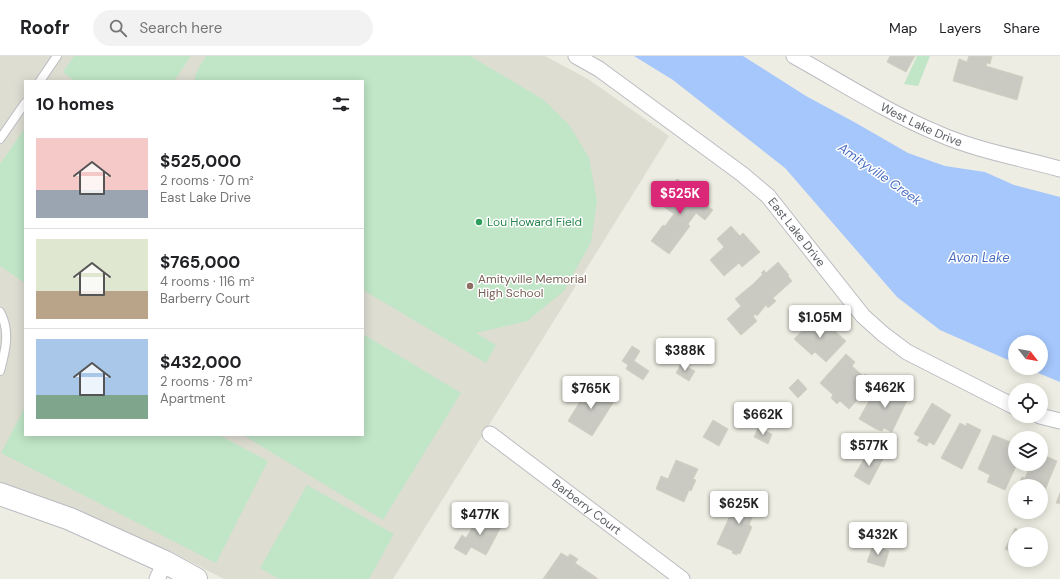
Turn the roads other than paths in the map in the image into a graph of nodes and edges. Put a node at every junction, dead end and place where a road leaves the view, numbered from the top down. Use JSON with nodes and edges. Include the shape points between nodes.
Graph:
{"nodes":[{"id":1,"x":57,"y":56,"type":"edge"},
{"id":2,"x":576,"y":56,"type":"edge"},
{"id":3,"x":794,"y":56,"type":"edge"},
{"id":4,"x":41,"y":80,"type":"edge"},
{"id":5,"x":24,"y":104,"type":"edge"},
{"id":6,"x":0,"y":139,"type":"edge"},
{"id":7,"x":1060,"y":169,"type":"edge"},
{"id":8,"x":0,"y":312,"type":"edge"},
{"id":9,"x":0,"y":371,"type":"edge"},
{"id":10,"x":1008,"y":403,"type":"edge"},
{"id":11,"x":1048,"y":418,"type":"edge"},
{"id":12,"x":1060,"y":421,"type":"edge"},
{"id":13,"x":490,"y":434,"type":"dead end"},
{"id":14,"x":0,"y":494,"type":"edge"},
{"id":15,"x":161,"y":571,"type":"edge"},
{"id":16,"x":196,"y":579,"type":"edge"},
{"id":17,"x":682,"y":579,"type":"edge"}],
"edges":[{"from":1,"to":4,"type":"lane"},
{"from":2,"to":10,"type":"street","name":"East Lake Drive","via":[[605,73],[768,196],[863,316],[883,334],[907,352]]},
{"from":3,"to":7,"type":"street","name":"West Lake Drive","via":[[938,134]]},
{"from":5,"to":6,"type":"lane"},
{"from":8,"to":9,"type":"lane","via":[[6,332],[6,347]]},
{"from":11,"to":12,"type":"street"},
{"from":13,"to":17,"type":"street","name":"Barberry Court"},
{"from":14,"to":15,"type":"main road","via":[[70,519]]},
{"from":15,"to":16,"type":"main road"}]}
